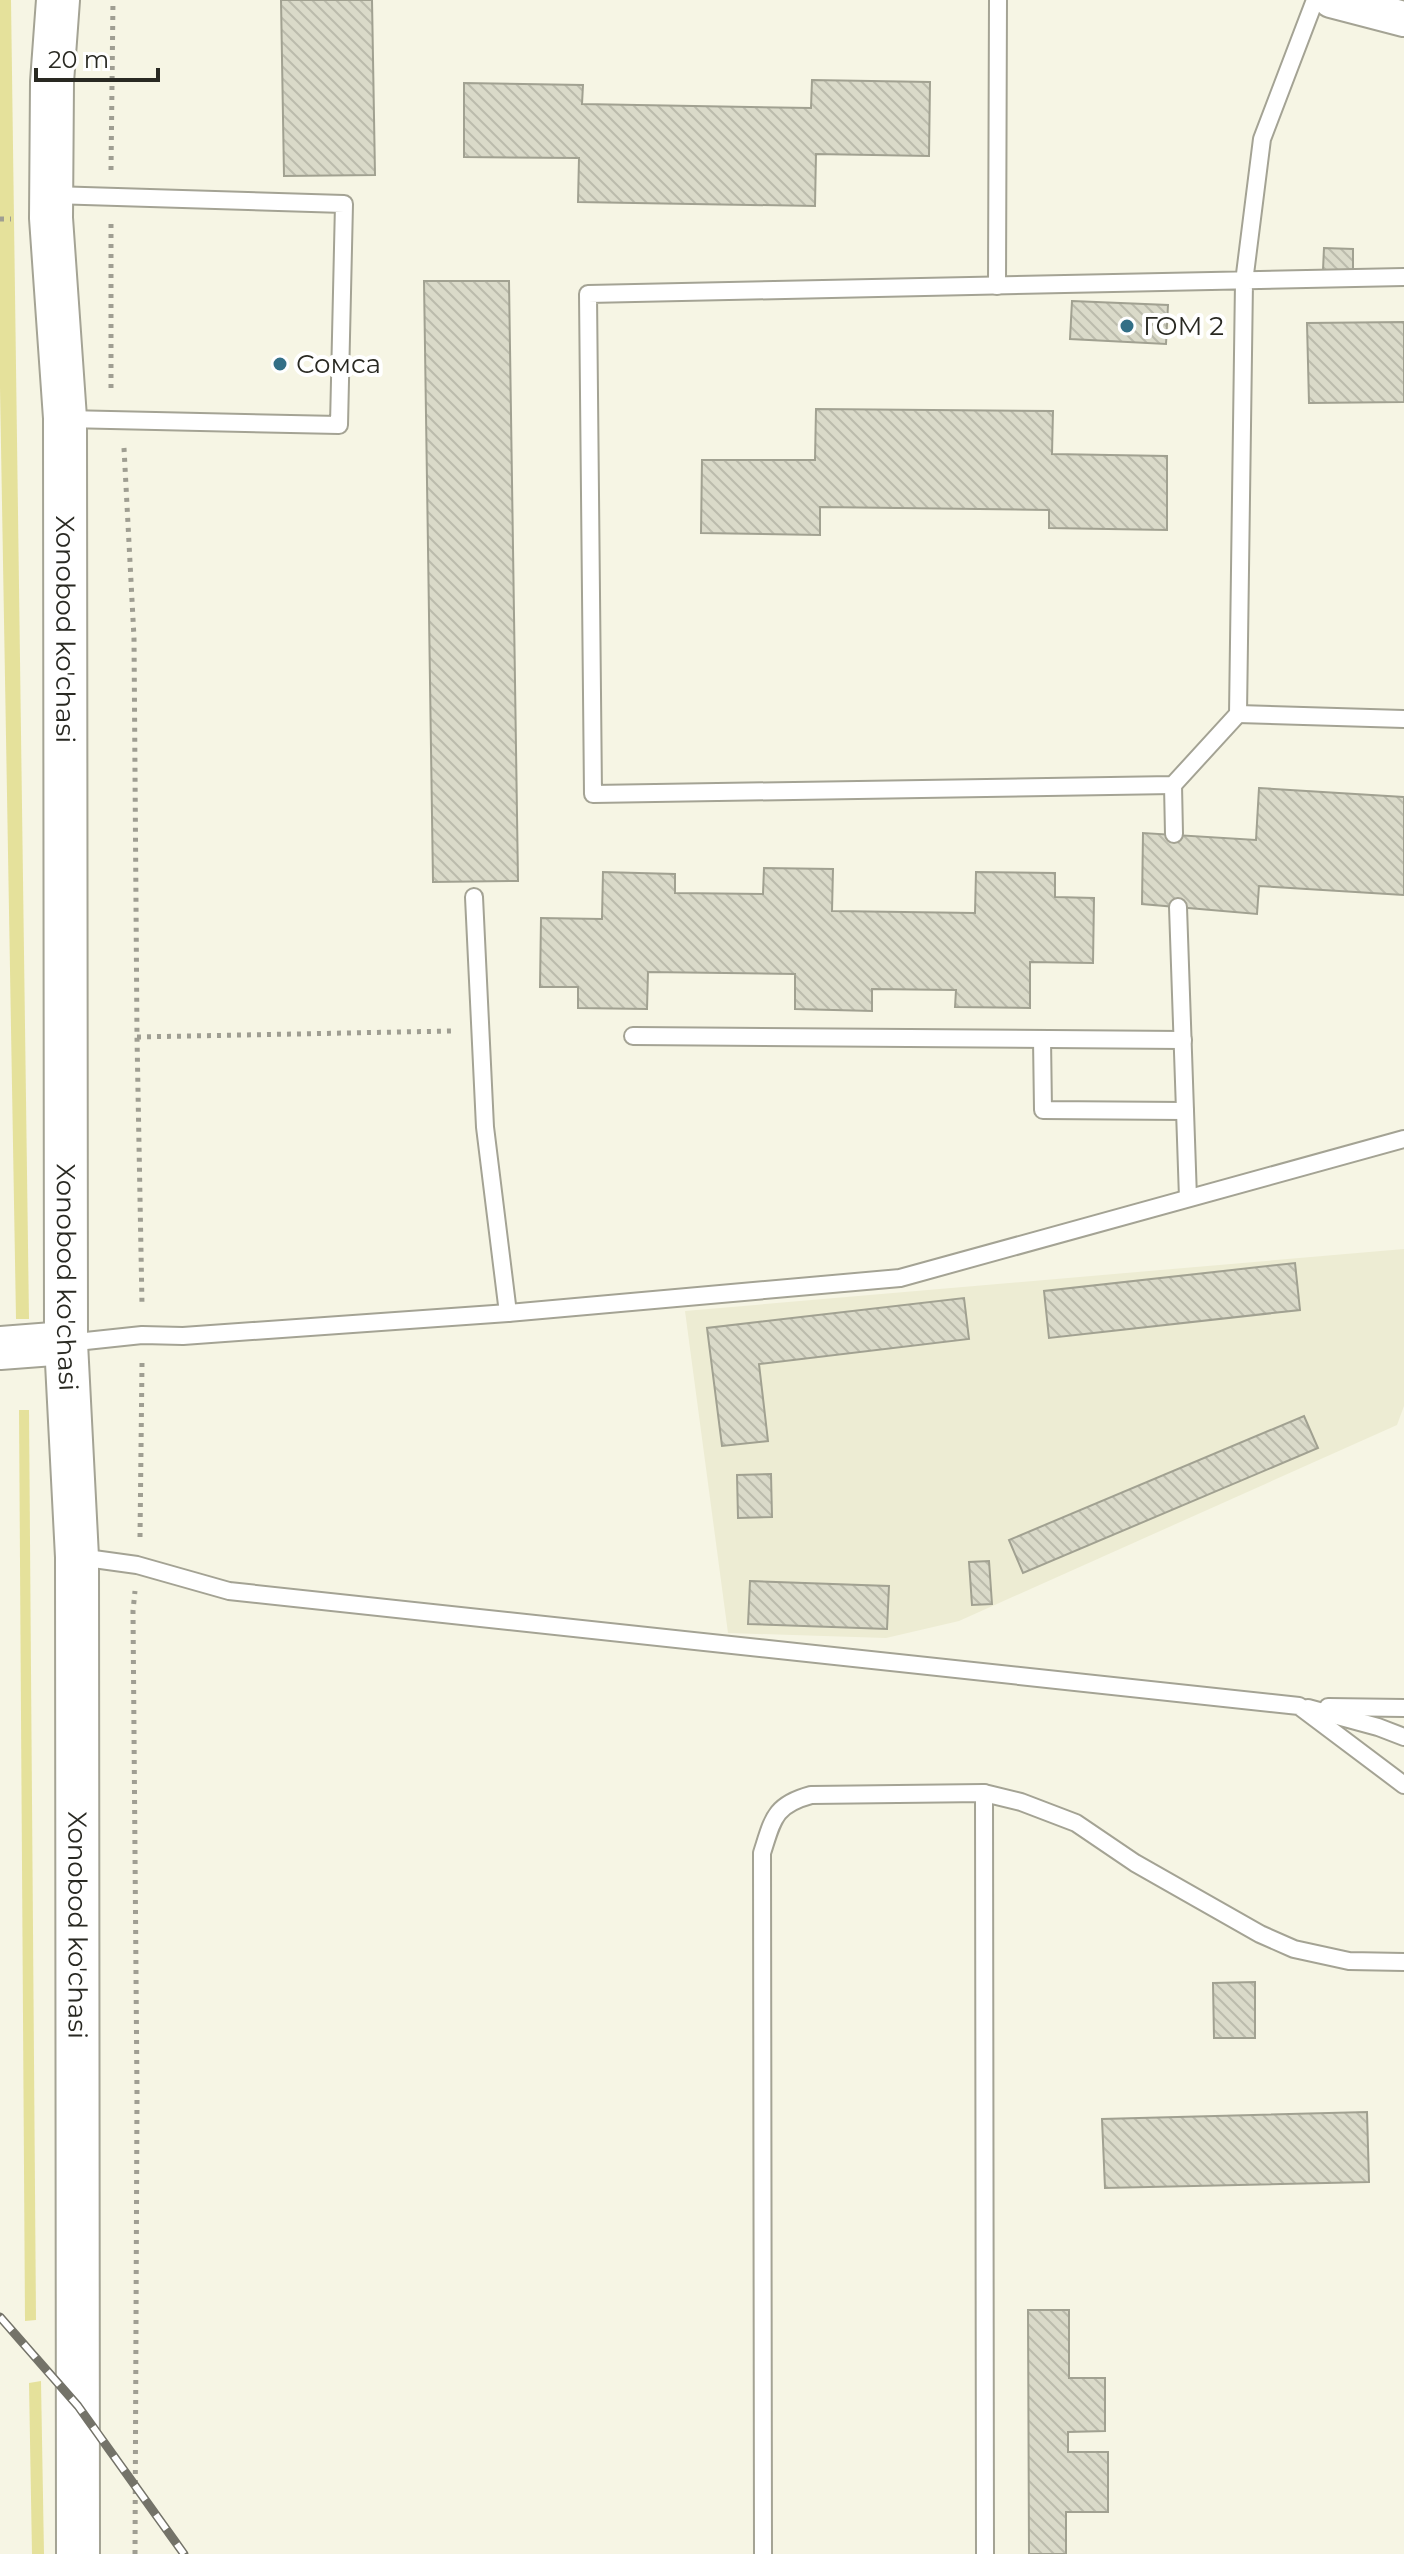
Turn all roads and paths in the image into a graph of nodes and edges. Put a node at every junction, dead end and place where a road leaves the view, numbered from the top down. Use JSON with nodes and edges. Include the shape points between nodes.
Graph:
{"nodes":[{"id":1,"x":58,"y":0,"type":"edge"},
{"id":2,"x":113,"y":0,"type":"edge"},
{"id":3,"x":998,"y":0,"type":"edge"},
{"id":4,"x":1315,"y":0,"type":"edge"},
{"id":5,"x":1331,"y":0,"type":"edge"},
{"id":6,"x":1404,"y":19,"type":"edge"},
{"id":7,"x":52,"y":195,"type":"junction"},
{"id":8,"x":111,"y":196,"type":"junction"},
{"id":9,"x":1404,"y":277,"type":"edge"},
{"id":10,"x":1244,"y":282,"type":"junction"},
{"id":11,"x":997,"y":286,"type":"junction"},
{"id":12,"x":65,"y":418,"type":"junction"},
{"id":13,"x":111,"y":420,"type":"junction"},
{"id":14,"x":1238,"y":714,"type":"junction"},
{"id":15,"x":1404,"y":719,"type":"edge"},
{"id":16,"x":1173,"y":785,"type":"junction"},
{"id":17,"x":1174,"y":834,"type":"dead end"},
{"id":18,"x":474,"y":897,"type":"dead end"},
{"id":19,"x":1178,"y":907,"type":"dead end"},
{"id":20,"x":480,"y":1030,"type":"junction"},
{"id":21,"x":633,"y":1036,"type":"dead end"},
{"id":22,"x":137,"y":1037,"type":"junction"},
{"id":23,"x":1042,"y":1039,"type":"junction"},
{"id":24,"x":1183,"y":1040,"type":"junction"},
{"id":25,"x":1185,"y":1111,"type":"junction"},
{"id":26,"x":1404,"y":1139,"type":"edge"},
{"id":27,"x":1188,"y":1198,"type":"junction"},
{"id":28,"x":508,"y":1313,"type":"junction"},
{"id":29,"x":142,"y":1335,"type":"junction"},
{"id":30,"x":66,"y":1343,"type":"junction"},
{"id":31,"x":0,"y":1348,"type":"edge"},
{"id":32,"x":77,"y":1557,"type":"junction"},
{"id":33,"x":137,"y":1565,"type":"junction"},
{"id":34,"x":1299,"y":1706,"type":"junction"},
{"id":35,"x":1404,"y":1708,"type":"edge"},
{"id":36,"x":1404,"y":1737,"type":"edge"},
{"id":37,"x":1404,"y":1785,"type":"edge"},
{"id":38,"x":984,"y":1793,"type":"junction"},
{"id":39,"x":1404,"y":1962,"type":"edge"},
{"id":40,"x":78,"y":2554,"type":"edge"},
{"id":41,"x":135,"y":2554,"type":"edge"},
{"id":42,"x":763,"y":2554,"type":"edge"},
{"id":43,"x":985,"y":2554,"type":"edge"}],
"edges":[{"from":1,"to":7,"type":"street","name":"Xonobod ko'chasi"},
{"from":2,"to":8,"type":"path"},
{"from":3,"to":11,"type":"lane"},
{"from":4,"to":10,"type":"lane","via":[[1262,139]]},
{"from":5,"to":6,"type":"street"},
{"from":7,"to":8,"type":"lane"},
{"from":7,"to":12,"type":"street","name":"Xonobod ko'chasi"},
{"from":8,"to":13,"type":"path"},
{"from":8,"to":13,"type":"lane","via":[[344,204],[339,425]]},
{"from":9,"to":10,"type":"lane"},
{"from":10,"to":11,"type":"lane"},
{"from":10,"to":14,"type":"lane"},
{"from":11,"to":16,"type":"lane","via":[[588,294],[593,794]]},
{"from":12,"to":13,"type":"lane"},
{"from":12,"to":30,"type":"street","name":"Xonobod ko'chasi"},
{"from":13,"to":22,"type":"path","via":[[123,437],[134,638]]},
{"from":14,"to":15,"type":"lane"},
{"from":14,"to":16,"type":"lane"},
{"from":16,"to":17,"type":"lane"},
{"from":18,"to":20,"type":"lane"},
{"from":19,"to":24,"type":"lane"},
{"from":20,"to":22,"type":"path"},
{"from":20,"to":28,"type":"lane","via":[[485,1127]]},
{"from":21,"to":23,"type":"lane"},
{"from":22,"to":29,"type":"path"},
{"from":23,"to":24,"type":"lane"},
{"from":23,"to":25,"type":"lane","via":[[1043,1110]]},
{"from":24,"to":25,"type":"lane"},
{"from":25,"to":27,"type":"lane"},
{"from":26,"to":27,"type":"lane"},
{"from":27,"to":28,"type":"lane","via":[[900,1278]]},
{"from":28,"to":29,"type":"lane"},
{"from":29,"to":30,"type":"lane"},
{"from":29,"to":33,"type":"path"},
{"from":30,"to":31,"type":"street"},
{"from":30,"to":32,"type":"street","name":"Xonobod ko'chasi"},
{"from":32,"to":33,"type":"lane"},
{"from":32,"to":40,"type":"street","name":"Xonobod ko'chasi"},
{"from":33,"to":34,"type":"lane","via":[[229,1591]]},
{"from":33,"to":41,"type":"path"},
{"from":34,"to":35,"type":"lane"},
{"from":34,"to":36,"type":"lane"},
{"from":34,"to":37,"type":"lane"},
{"from":38,"to":39,"type":"lane","via":[[1076,1823],[1149,1871],[1294,1949],[1349,1961]]},
{"from":38,"to":42,"type":"lane","via":[[811,1795],[789,1801],[777,1813],[762,1853]]},
{"from":38,"to":43,"type":"lane"}]}
